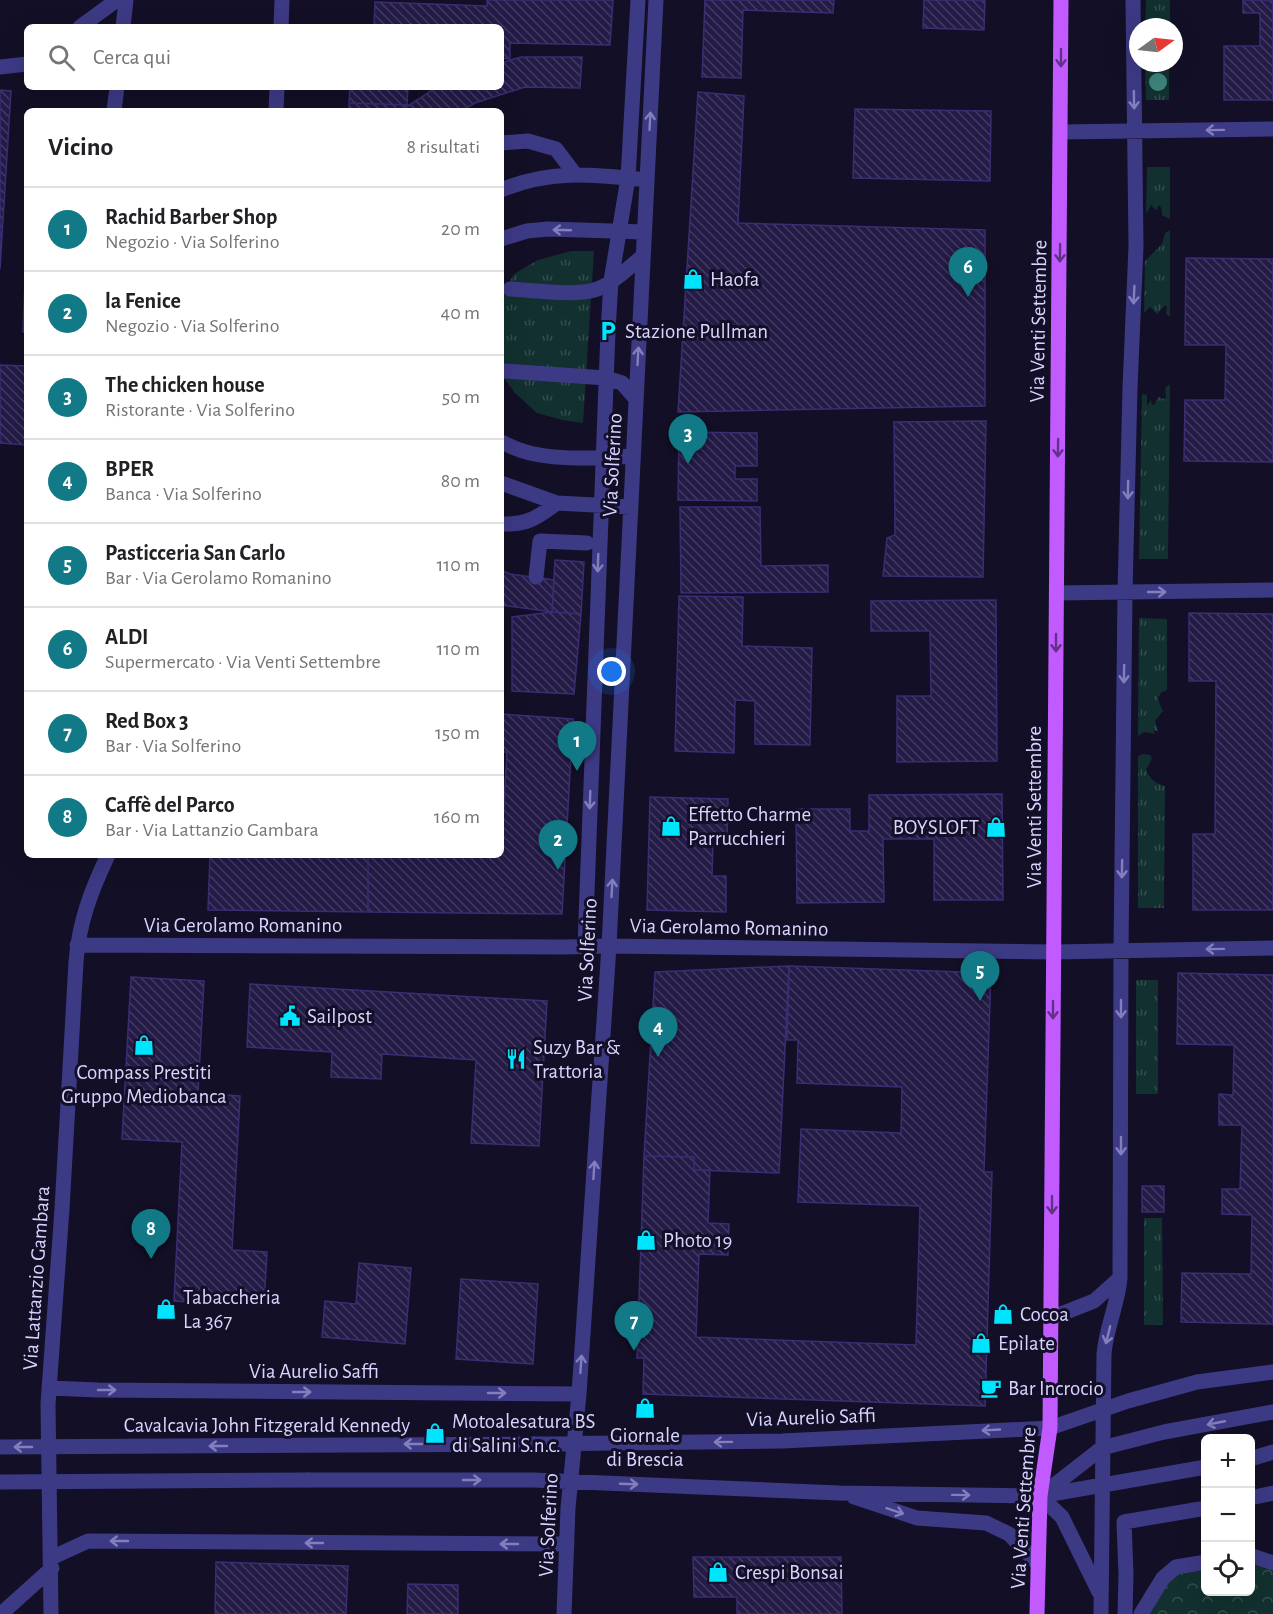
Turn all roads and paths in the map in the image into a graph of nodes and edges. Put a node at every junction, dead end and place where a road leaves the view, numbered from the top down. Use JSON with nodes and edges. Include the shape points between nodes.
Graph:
{"nodes":[{"id":1,"x":117,"y":0,"type":"edge"},
{"id":2,"x":126,"y":0,"type":"edge"},
{"id":3,"x":282,"y":0,"type":"edge"},
{"id":4,"x":638,"y":0,"type":"edge"},
{"id":5,"x":656,"y":0,"type":"edge"},
{"id":6,"x":1061,"y":0,"type":"edge"},
{"id":7,"x":1133,"y":0,"type":"edge"},
{"id":8,"x":84,"y":24,"type":"edge"},
{"id":9,"x":123,"y":24,"type":"edge"},
{"id":10,"x":281,"y":24,"type":"edge"},
{"id":11,"x":24,"y":64,"type":"edge"},
{"id":12,"x":0,"y":67,"type":"edge"},
{"id":13,"x":117,"y":90,"type":"edge"},
{"id":14,"x":277,"y":90,"type":"edge"},
{"id":15,"x":114,"y":108,"type":"edge"},
{"id":16,"x":276,"y":108,"type":"edge"},
{"id":17,"x":1273,"y":129,"type":"edge"},
{"id":18,"x":1135,"y":131,"type":"junction"},
{"id":19,"x":1061,"y":132,"type":"junction"},
{"id":20,"x":504,"y":143,"type":"edge"},
{"id":21,"x":574,"y":173,"type":"junction"},
{"id":22,"x":628,"y":178,"type":"junction"},
{"id":23,"x":647,"y":179,"type":"junction"},
{"id":24,"x":504,"y":189,"type":"edge"},
{"id":25,"x":620,"y":231,"type":"junction"},
{"id":26,"x":644,"y":232,"type":"junction"},
{"id":27,"x":504,"y":238,"type":"edge"},
{"id":28,"x":643,"y":256,"type":"junction"},
{"id":29,"x":611,"y":281,"type":"junction"},
{"id":30,"x":510,"y":289,"type":"dead end"},
{"id":31,"x":505,"y":372,"type":"dead end"},
{"id":32,"x":606,"y":378,"type":"junction"},
{"id":33,"x":636,"y":399,"type":"junction"},
{"id":34,"x":504,"y":443,"type":"edge"},
{"id":35,"x":633,"y":456,"type":"junction"},
{"id":36,"x":602,"y":458,"type":"junction"},
{"id":37,"x":504,"y":484,"type":"edge"},
{"id":38,"x":557,"y":503,"type":"junction"},
{"id":39,"x":600,"y":505,"type":"junction"},
{"id":40,"x":631,"y":507,"type":"junction"},
{"id":41,"x":504,"y":524,"type":"edge"},
{"id":42,"x":587,"y":543,"type":"dead end"},
{"id":43,"x":536,"y":578,"type":"dead end"},
{"id":44,"x":1273,"y":590,"type":"edge"},
{"id":45,"x":1125,"y":592,"type":"junction"},
{"id":46,"x":1057,"y":593,"type":"junction"},
{"id":47,"x":107,"y":858,"type":"edge"},
{"id":48,"x":77,"y":945,"type":"junction"},
{"id":49,"x":585,"y":946,"type":"junction"},
{"id":50,"x":609,"y":946,"type":"junction"},
{"id":51,"x":1273,"y":948,"type":"edge"},
{"id":52,"x":1121,"y":951,"type":"junction"},
{"id":53,"x":1054,"y":952,"type":"junction"},
{"id":54,"x":1120,"y":1278,"type":"junction"},
{"id":55,"x":1051,"y":1318,"type":"junction"},
{"id":56,"x":1273,"y":1371,"type":"edge"},
{"id":57,"x":49,"y":1388,"type":"junction"},
{"id":58,"x":579,"y":1394,"type":"junction"},
{"id":59,"x":1102,"y":1411,"type":"junction"},
{"id":60,"x":1273,"y":1412,"type":"edge"},
{"id":61,"x":1050,"y":1428,"type":"junction"},
{"id":62,"x":574,"y":1443,"type":"junction"},
{"id":63,"x":534,"y":1444,"type":"joint"},
{"id":64,"x":0,"y":1448,"type":"edge"},
{"id":65,"x":1102,"y":1448,"type":"junction"},
{"id":66,"x":1273,"y":1452,"type":"edge"},
{"id":67,"x":1255,"y":1458,"type":"edge"},
{"id":68,"x":1201,"y":1468,"type":"edge"},
{"id":69,"x":0,"y":1482,"type":"edge"},
{"id":70,"x":570,"y":1483,"type":"junction"},
{"id":71,"x":1102,"y":1485,"type":"junction"},
{"id":72,"x":839,"y":1493,"type":"junction"},
{"id":73,"x":1273,"y":1493,"type":"edge"},
{"id":74,"x":1040,"y":1496,"type":"junction"},
{"id":75,"x":1255,"y":1497,"type":"edge"},
{"id":76,"x":1201,"y":1509,"type":"edge"},
{"id":77,"x":567,"y":1544,"type":"junction"},
{"id":78,"x":1255,"y":1556,"type":"edge"},
{"id":79,"x":51,"y":1563,"type":"junction"},
{"id":80,"x":1201,"y":1563,"type":"edge"},
{"id":81,"x":1273,"y":1563,"type":"edge"},
{"id":82,"x":1038,"y":1564,"type":"junction"},
{"id":83,"x":1101,"y":1596,"type":"junction"},
{"id":84,"x":2,"y":1614,"type":"edge"},
{"id":85,"x":51,"y":1614,"type":"edge"},
{"id":86,"x":564,"y":1614,"type":"edge"},
{"id":87,"x":1037,"y":1614,"type":"edge"},
{"id":88,"x":1101,"y":1614,"type":"edge"},
{"id":89,"x":1125,"y":1614,"type":"edge"},
{"id":90,"x":1141,"y":1614,"type":"edge"}],
"edges":[{"from":1,"to":8,"type":"street"},
{"from":2,"to":9,"type":"street"},
{"from":3,"to":10,"type":"street"},
{"from":4,"to":22,"type":"street"},
{"from":23,"to":5,"type":"street","name":"Via Solferino","one_way":true},
{"from":6,"to":19,"type":"main road","name":"Via Venti Settembre","one_way":true},
{"from":7,"to":18,"type":"street","one_way":true},
{"from":11,"to":12,"type":"street"},
{"from":13,"to":15,"type":"street"},
{"from":14,"to":16,"type":"street"},
{"from":17,"to":18,"type":"street","one_way":true},
{"from":18,"to":19,"type":"street"},
{"from":18,"to":45,"type":"street","one_way":true,"via":[[1136,246]]},
{"from":19,"to":46,"type":"main road","name":"Via Venti Settembre","one_way":true},
{"from":20,"to":21,"type":"street","via":[[528,141],[556,149]]},
{"from":21,"to":22,"type":"street"},
{"from":21,"to":24,"type":"street"},
{"from":22,"to":23,"type":"street"},
{"from":22,"to":25,"type":"street"},
{"from":23,"to":26,"type":"street","name":"Via Solferino"},
{"from":25,"to":26,"type":"street"},
{"from":25,"to":27,"type":"street","one_way":true,"via":[[548,229]]},
{"from":25,"to":29,"type":"street"},
{"from":26,"to":28,"type":"street","name":"Via Solferino"},
{"from":28,"to":29,"type":"street"},
{"from":33,"to":28,"type":"street","name":"Via Solferino","one_way":true},
{"from":29,"to":30,"type":"street","via":[[594,290],[573,292]]},
{"from":29,"to":32,"type":"street"},
{"from":31,"to":32,"type":"street"},
{"from":32,"to":33,"type":"street","via":[[622,383]]},
{"from":32,"to":36,"type":"street"},
{"from":33,"to":35,"type":"street","name":"Via Solferino"},
{"from":34,"to":36,"type":"street","via":[[541,455]]},
{"from":35,"to":36,"type":"street"},
{"from":35,"to":40,"type":"street","name":"Via Solferino"},
{"from":36,"to":39,"type":"street"},
{"from":37,"to":38,"type":"street"},
{"from":38,"to":39,"type":"street"},
{"from":38,"to":41,"type":"street","via":[[537,518],[519,525]]},
{"from":39,"to":40,"type":"street"},
{"from":39,"to":49,"type":"street","one_way":true},
{"from":50,"to":40,"type":"street","name":"Via Solferino","one_way":true},
{"from":42,"to":43,"type":"street","via":[[540,541]]},
{"from":45,"to":44,"type":"street","one_way":true},
{"from":45,"to":46,"type":"street"},
{"from":45,"to":52,"type":"street","one_way":true},
{"from":46,"to":53,"type":"main road","name":"Via Venti Settembre","one_way":true},
{"from":47,"to":48,"type":"street","name":"Via Lattanzio Gambara","via":[[90,892]]},
{"from":48,"to":49,"type":"street","name":"Via Gerolamo Romanino"},
{"from":48,"to":57,"type":"street","name":"Via Lattanzio Gambara"},
{"from":49,"to":50,"type":"street","name":"Via Gerolamo Romanino"},
{"from":50,"to":53,"type":"street","name":"Via Gerolamo Romanino"},
{"from":58,"to":50,"type":"street","name":"Via Solferino","one_way":true},
{"from":51,"to":52,"type":"street","name":"Via Gerolamo Romanino","one_way":true},
{"from":52,"to":53,"type":"street","name":"Via Gerolamo Romanino"},
{"from":52,"to":54,"type":"street","one_way":true},
{"from":53,"to":55,"type":"main road","name":"Via Venti Settembre","one_way":true},
{"from":54,"to":55,"type":"street","via":[[1094,1300]]},
{"from":54,"to":59,"type":"street","one_way":true,"via":[[1106,1339]]},
{"from":55,"to":61,"type":"main road","name":"Via Venti Settembre"},
{"from":56,"to":59,"type":"street","name":"Via Aurelio Saffi","via":[[1197,1382]]},
{"from":57,"to":58,"type":"street","name":"Via Aurelio Saffi","one_way":true},
{"from":57,"to":79,"type":"street","name":"Via Lattanzio Gambara"},
{"from":58,"to":62,"type":"street","name":"Via Solferino"},
{"from":59,"to":61,"type":"street","name":"Via Aurelio Saffi"},
{"from":59,"to":65,"type":"street"},
{"from":60,"to":65,"type":"street","one_way":true},
{"from":61,"to":62,"type":"street","name":"Via Aurelio Saffi","one_way":true,"via":[[782,1441]]},
{"from":61,"to":74,"type":"main road","name":"Via Venti Settembre"},
{"from":62,"to":63,"type":"street","name":"Via Aurelio Saffi"},
{"from":62,"to":70,"type":"street","name":"Via Solferino"},
{"from":63,"to":64,"type":"street","name":"Cavalcavia John Fitzgerald Kennedy","one_way":true,"bridge":true},
{"from":65,"to":71,"type":"street"},
{"from":65,"to":74,"type":"street"},
{"from":66,"to":67,"type":"street"},
{"from":68,"to":71,"type":"street"},
{"from":69,"to":70,"type":"street","one_way":true,"bridge":true},
{"from":70,"to":72,"type":"street","one_way":true},
{"from":70,"to":77,"type":"street","name":"Via Solferino"},
{"from":71,"to":74,"type":"street"},
{"from":71,"to":83,"type":"street"},
{"from":72,"to":74,"type":"street","one_way":true},
{"from":72,"to":82,"type":"street","one_way":true,"via":[[917,1518],[986,1523],[1009,1534]]},
{"from":73,"to":75,"type":"street"},
{"from":74,"to":82,"type":"main road","name":"Via Venti Settembre"},
{"from":74,"to":83,"type":"street","via":[[1062,1517]]},
{"from":76,"to":89,"type":"street","via":[[1124,1522]]},
{"from":77,"to":79,"type":"street","one_way":true,"via":[[88,1541]]},
{"from":77,"to":86,"type":"street","name":"Via Solferino"},
{"from":78,"to":81,"type":"street"},
{"from":79,"to":84,"type":"street"},
{"from":79,"to":85,"type":"street","name":"Via Lattanzio Gambara"},
{"from":80,"to":90,"type":"street","via":[[1176,1568],[1163,1578]]},
{"from":82,"to":87,"type":"main road","name":"Via Venti Settembre"},
{"from":83,"to":88,"type":"street"}]}
